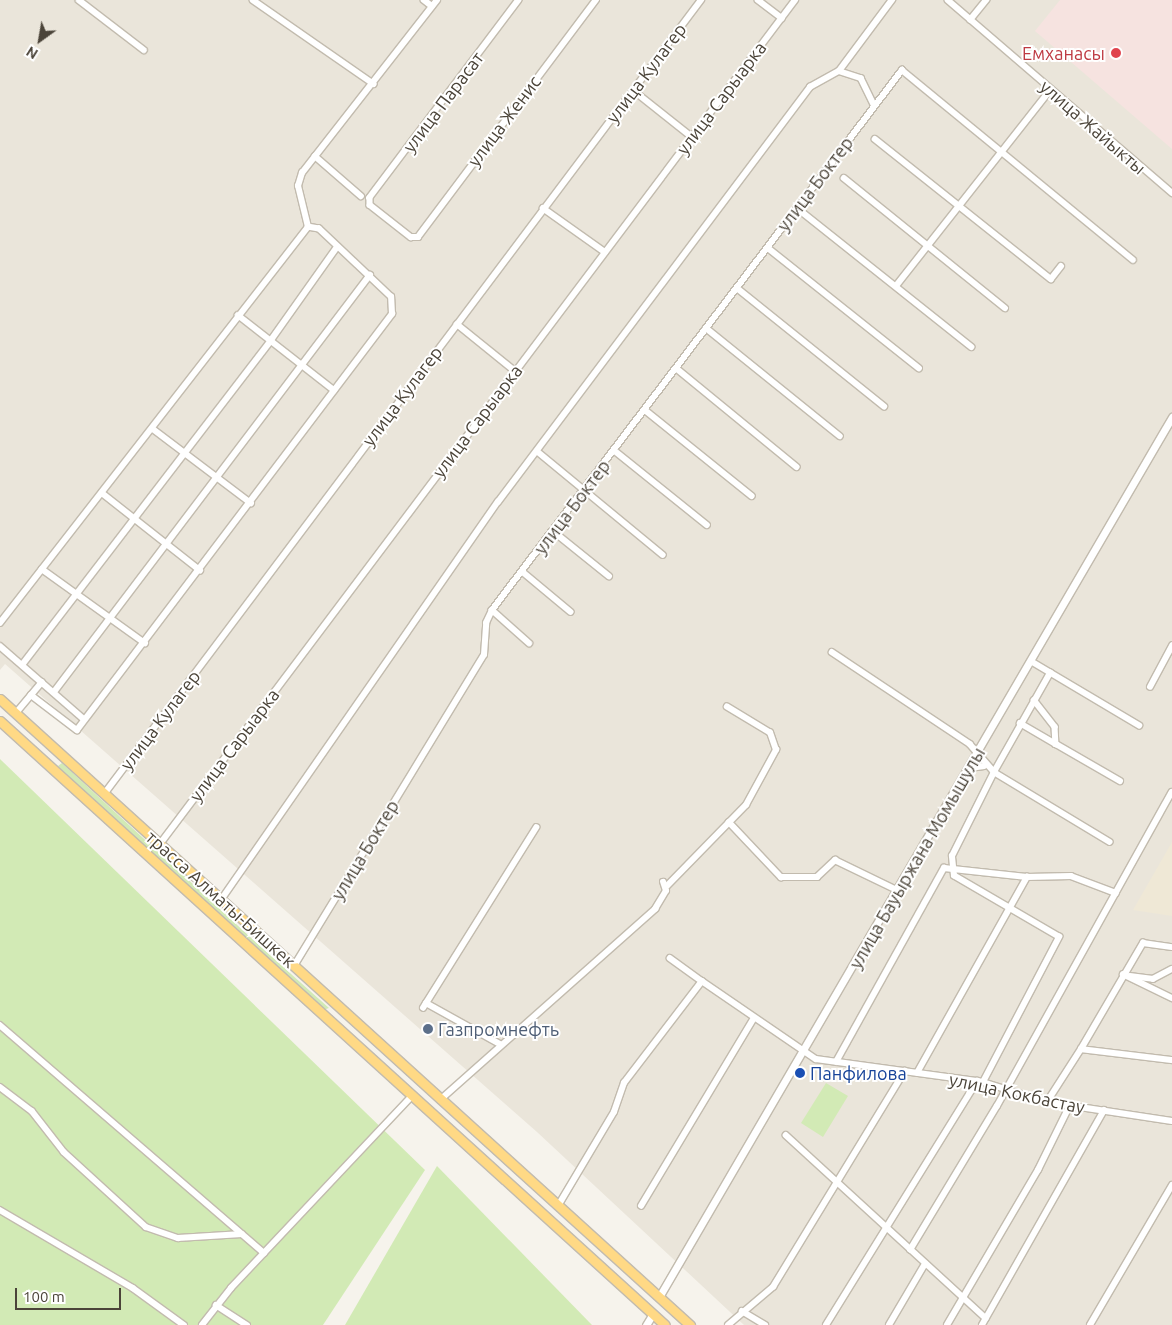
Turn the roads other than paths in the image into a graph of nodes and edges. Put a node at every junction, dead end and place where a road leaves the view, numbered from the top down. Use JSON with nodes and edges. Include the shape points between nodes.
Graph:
{"nodes":[{"id":1,"x":79,"y":0,"type":"edge"},
{"id":2,"x":253,"y":0,"type":"edge"},
{"id":3,"x":424,"y":0,"type":"edge"},
{"id":4,"x":437,"y":0,"type":"edge"},
{"id":5,"x":519,"y":0,"type":"edge"},
{"id":6,"x":596,"y":0,"type":"edge"},
{"id":7,"x":701,"y":0,"type":"edge"},
{"id":8,"x":758,"y":0,"type":"edge"},
{"id":9,"x":796,"y":0,"type":"edge"},
{"id":10,"x":892,"y":0,"type":"edge"},
{"id":11,"x":948,"y":0,"type":"edge"},
{"id":12,"x":986,"y":0,"type":"edge"},
{"id":13,"x":432,"y":6,"type":"junction"},
{"id":14,"x":782,"y":18,"type":"junction"},
{"id":15,"x":970,"y":20,"type":"junction"},
{"id":16,"x":144,"y":50,"type":"dead end"},
{"id":17,"x":839,"y":71,"type":"junction"},
{"id":18,"x":374,"y":84,"type":"junction"},
{"id":19,"x":633,"y":90,"type":"junction"},
{"id":20,"x":1050,"y":90,"type":"junction"},
{"id":21,"x":874,"y":105,"type":"junction"},
{"id":22,"x":692,"y":137,"type":"junction"},
{"id":23,"x":875,"y":139,"type":"dead end"},
{"id":24,"x":1002,"y":152,"type":"junction"},
{"id":25,"x":315,"y":156,"type":"junction"},
{"id":26,"x":844,"y":178,"type":"dead end"},
{"id":27,"x":1172,"y":193,"type":"edge"},
{"id":28,"x":361,"y":196,"type":"dead end"},
{"id":29,"x":960,"y":205,"type":"junction"},
{"id":30,"x":543,"y":208,"type":"junction"},
{"id":31,"x":797,"y":208,"type":"junction"},
{"id":32,"x":308,"y":227,"type":"junction"},
{"id":33,"x":410,"y":237,"type":"joint"},
{"id":34,"x":927,"y":245,"type":"junction"},
{"id":35,"x":337,"y":247,"type":"junction"},
{"id":36,"x":768,"y":248,"type":"junction"},
{"id":37,"x":605,"y":252,"type":"junction"},
{"id":38,"x":1133,"y":260,"type":"dead end"},
{"id":39,"x":1062,"y":266,"type":"dead end"},
{"id":40,"x":370,"y":275,"type":"junction"},
{"id":41,"x":896,"y":286,"type":"junction"},
{"id":42,"x":737,"y":288,"type":"junction"},
{"id":43,"x":1004,"y":308,"type":"dead end"},
{"id":44,"x":238,"y":316,"type":"junction"},
{"id":45,"x":457,"y":324,"type":"junction"},
{"id":46,"x":706,"y":328,"type":"junction"},
{"id":47,"x":271,"y":340,"type":"junction"},
{"id":48,"x":972,"y":346,"type":"dead end"},
{"id":49,"x":302,"y":364,"type":"junction"},
{"id":50,"x":676,"y":368,"type":"junction"},
{"id":51,"x":919,"y":368,"type":"dead end"},
{"id":52,"x":515,"y":371,"type":"junction"},
{"id":53,"x":334,"y":390,"type":"junction"},
{"id":54,"x":884,"y":406,"type":"dead end"},
{"id":55,"x":645,"y":410,"type":"junction"},
{"id":56,"x":1172,"y":417,"type":"edge"},
{"id":57,"x":153,"y":429,"type":"junction"},
{"id":58,"x":840,"y":436,"type":"dead end"},
{"id":59,"x":537,"y":451,"type":"junction"},
{"id":60,"x":615,"y":451,"type":"junction"},
{"id":61,"x":186,"y":452,"type":"junction"},
{"id":62,"x":797,"y":467,"type":"dead end"},
{"id":63,"x":218,"y":477,"type":"junction"},
{"id":64,"x":583,"y":490,"type":"junction"},
{"id":65,"x":102,"y":493,"type":"junction"},
{"id":66,"x":752,"y":496,"type":"dead end"},
{"id":67,"x":251,"y":503,"type":"junction"},
{"id":68,"x":133,"y":519,"type":"junction"},
{"id":69,"x":706,"y":525,"type":"dead end"},
{"id":70,"x":553,"y":531,"type":"junction"},
{"id":71,"x":168,"y":545,"type":"junction"},
{"id":72,"x":663,"y":555,"type":"dead end"},
{"id":73,"x":42,"y":569,"type":"junction"},
{"id":74,"x":200,"y":570,"type":"junction"},
{"id":75,"x":523,"y":572,"type":"junction"},
{"id":76,"x":609,"y":576,"type":"dead end"},
{"id":77,"x":76,"y":593,"type":"junction"},
{"id":78,"x":492,"y":610,"type":"junction"},
{"id":79,"x":571,"y":612,"type":"dead end"},
{"id":80,"x":110,"y":618,"type":"junction"},
{"id":81,"x":0,"y":623,"type":"edge"},
{"id":82,"x":528,"y":642,"type":"dead end"},
{"id":83,"x":145,"y":643,"type":"junction"},
{"id":84,"x":1172,"y":646,"type":"edge"},
{"id":85,"x":2,"y":648,"type":"edge"},
{"id":86,"x":832,"y":652,"type":"dead end"},
{"id":87,"x":0,"y":657,"type":"edge"},
{"id":88,"x":1031,"y":661,"type":"junction"},
{"id":89,"x":22,"y":665,"type":"junction"},
{"id":90,"x":1050,"y":673,"type":"junction"},
{"id":91,"x":42,"y":682,"type":"junction"},
{"id":92,"x":1150,"y":687,"type":"dead end"},
{"id":93,"x":54,"y":692,"type":"junction"},
{"id":94,"x":31,"y":695,"type":"junction"},
{"id":95,"x":0,"y":699,"type":"edge"},
{"id":96,"x":1034,"y":700,"type":"junction"},
{"id":97,"x":727,"y":707,"type":"dead end"},
{"id":98,"x":16,"y":713,"type":"junction"},
{"id":99,"x":84,"y":719,"type":"junction"},
{"id":100,"x":0,"y":721,"type":"edge"},
{"id":101,"x":1020,"y":723,"type":"junction"},
{"id":102,"x":1139,"y":725,"type":"dead end"},
{"id":103,"x":1056,"y":744,"type":"junction"},
{"id":104,"x":53,"y":746,"type":"junction"},
{"id":105,"x":978,"y":756,"type":"junction"},
{"id":106,"x":40,"y":759,"type":"junction"},
{"id":107,"x":984,"y":766,"type":"junction"},
{"id":108,"x":970,"y":768,"type":"junction"},
{"id":109,"x":994,"y":772,"type":"junction"},
{"id":110,"x":1120,"y":781,"type":"dead end"},
{"id":111,"x":1172,"y":792,"type":"edge"},
{"id":112,"x":105,"y":793,"type":"junction"},
{"id":113,"x":729,"y":822,"type":"junction"},
{"id":114,"x":536,"y":828,"type":"dead end"},
{"id":115,"x":1110,"y":842,"type":"dead end"},
{"id":116,"x":160,"y":844,"type":"junction"},
{"id":117,"x":951,"y":868,"type":"junction"},
{"id":118,"x":1027,"y":876,"type":"junction"},
{"id":119,"x":899,"y":891,"type":"junction"},
{"id":120,"x":1116,"y":893,"type":"junction"},
{"id":121,"x":221,"y":900,"type":"junction"},
{"id":122,"x":1008,"y":909,"type":"junction"},
{"id":123,"x":1172,"y":947,"type":"edge"},
{"id":124,"x":670,"y":958,"type":"dead end"},
{"id":125,"x":294,"y":966,"type":"junction"},
{"id":126,"x":1123,"y":974,"type":"junction"},
{"id":127,"x":1171,"y":974,"type":"edge"},
{"id":128,"x":702,"y":981,"type":"junction"},
{"id":129,"x":1172,"y":998,"type":"edge"},
{"id":130,"x":342,"y":1010,"type":"junction"},
{"id":131,"x":754,"y":1018,"type":"junction"},
{"id":132,"x":331,"y":1022,"type":"junction"},
{"id":133,"x":0,"y":1025,"type":"edge"},
{"id":134,"x":500,"y":1044,"type":"junction"},
{"id":135,"x":1081,"y":1049,"type":"junction"},
{"id":136,"x":804,"y":1052,"type":"junction"},
{"id":137,"x":1172,"y":1060,"type":"edge"},
{"id":138,"x":836,"y":1062,"type":"junction"},
{"id":139,"x":905,"y":1071,"type":"junction"},
{"id":140,"x":917,"y":1073,"type":"junction"},
{"id":141,"x":980,"y":1082,"type":"junction"},
{"id":142,"x":0,"y":1087,"type":"edge"},
{"id":143,"x":1006,"y":1088,"type":"junction"},
{"id":144,"x":413,"y":1095,"type":"junction"},
{"id":145,"x":440,"y":1100,"type":"junction"},
{"id":146,"x":1047,"y":1102,"type":"junction"},
{"id":147,"x":1070,"y":1105,"type":"junction"},
{"id":148,"x":1104,"y":1110,"type":"junction"},
{"id":149,"x":1172,"y":1120,"type":"edge"},
{"id":150,"x":786,"y":1135,"type":"dead end"},
{"id":151,"x":837,"y":1182,"type":"junction"},
{"id":152,"x":1172,"y":1185,"type":"edge"},
{"id":153,"x":558,"y":1206,"type":"junction"},
{"id":154,"x":641,"y":1206,"type":"dead end"},
{"id":155,"x":0,"y":1210,"type":"edge"},
{"id":156,"x":887,"y":1227,"type":"junction"},
{"id":157,"x":242,"y":1234,"type":"junction"},
{"id":158,"x":910,"y":1250,"type":"junction"},
{"id":159,"x":264,"y":1253,"type":"junction"},
{"id":160,"x":925,"y":1264,"type":"junction"},
{"id":161,"x":659,"y":1297,"type":"junction"},
{"id":162,"x":963,"y":1299,"type":"junction"},
{"id":163,"x":216,"y":1305,"type":"junction"},
{"id":164,"x":742,"y":1311,"type":"junction"},
{"id":165,"x":653,"y":1314,"type":"junction"},
{"id":166,"x":986,"y":1318,"type":"junction"},
{"id":167,"x":184,"y":1325,"type":"edge"},
{"id":168,"x":202,"y":1325,"type":"edge"},
{"id":169,"x":247,"y":1325,"type":"edge"},
{"id":170,"x":646,"y":1325,"type":"edge"},
{"id":171,"x":665,"y":1325,"type":"edge"},
{"id":172,"x":690,"y":1325,"type":"edge"},
{"id":173,"x":728,"y":1325,"type":"edge"},
{"id":174,"x":765,"y":1325,"type":"edge"},
{"id":175,"x":826,"y":1325,"type":"edge"},
{"id":176,"x":888,"y":1325,"type":"edge"},
{"id":177,"x":947,"y":1325,"type":"edge"},
{"id":178,"x":982,"y":1325,"type":"edge"},
{"id":179,"x":1090,"y":1325,"type":"edge"}],
"edges":[{"from":1,"to":16,"type":"street"},
{"from":2,"to":18,"type":"street"},
{"from":3,"to":13,"type":"street"},
{"from":4,"to":13,"type":"street"},
{"from":5,"to":33,"type":"street","name":"улица Парасат","via":[[370,198],[370,205]]},
{"from":6,"to":33,"type":"street","name":"улица Женис","via":[[418,237]]},
{"from":7,"to":19,"type":"street","name":"улица Кулагер"},
{"from":8,"to":14,"type":"street"},
{"from":9,"to":14,"type":"street","name":"улица Сарыарка"},
{"from":10,"to":17,"type":"street"},
{"from":11,"to":15,"type":"street","name":"улица Жайыкты"},
{"from":12,"to":15,"type":"street"},
{"from":13,"to":18,"type":"street"},
{"from":14,"to":22,"type":"street","name":"улица Сарыарка"},
{"from":15,"to":20,"type":"street","name":"улица Жайыкты"},
{"from":17,"to":21,"type":"street","via":[[861,78]]},
{"from":17,"to":59,"type":"street","via":[[810,87]]},
{"from":18,"to":25,"type":"street"},
{"from":19,"to":22,"type":"street"},
{"from":19,"to":30,"type":"street","name":"улица Кулагер"},
{"from":20,"to":24,"type":"street"},
{"from":20,"to":27,"type":"street","name":"улица Жайыкты"},
{"from":21,"to":24,"type":"street","name":"улица Боктер","via":[[902,70]]},
{"from":21,"to":31,"type":"street","name":"улица Боктер"},
{"from":22,"to":37,"type":"street","name":"улица Сарыарка"},
{"from":23,"to":29,"type":"street"},
{"from":24,"to":29,"type":"street"},
{"from":24,"to":38,"type":"street"},
{"from":25,"to":28,"type":"street"},
{"from":25,"to":32,"type":"street","via":[[298,186]]},
{"from":26,"to":34,"type":"street"},
{"from":29,"to":34,"type":"street"},
{"from":29,"to":39,"type":"street","via":[[1051,279]]},
{"from":30,"to":37,"type":"street"},
{"from":30,"to":45,"type":"street","name":"улица Кулагер"},
{"from":31,"to":36,"type":"street","name":"улица Боктер"},
{"from":31,"to":41,"type":"street"},
{"from":32,"to":35,"type":"street","via":[[319,229]]},
{"from":32,"to":44,"type":"street"},
{"from":34,"to":41,"type":"street"},
{"from":34,"to":43,"type":"street"},
{"from":35,"to":40,"type":"street"},
{"from":35,"to":47,"type":"street"},
{"from":36,"to":42,"type":"street","name":"улица Боктер"},
{"from":36,"to":51,"type":"street"},
{"from":37,"to":52,"type":"street","name":"улица Сарыарка"},
{"from":40,"to":49,"type":"street"},
{"from":40,"to":53,"type":"street","via":[[391,297],[394,310]]},
{"from":41,"to":48,"type":"street"},
{"from":42,"to":46,"type":"street","name":"улица Боктер"},
{"from":42,"to":54,"type":"street"},
{"from":44,"to":47,"type":"street"},
{"from":44,"to":57,"type":"street"},
{"from":45,"to":52,"type":"street"},
{"from":45,"to":112,"type":"street","name":"улица Кулагер"},
{"from":46,"to":50,"type":"street","name":"улица Боктер"},
{"from":46,"to":58,"type":"street"},
{"from":47,"to":49,"type":"street"},
{"from":47,"to":61,"type":"street"},
{"from":49,"to":53,"type":"street"},
{"from":49,"to":63,"type":"street"},
{"from":50,"to":55,"type":"street","name":"улица Боктер"},
{"from":50,"to":62,"type":"street"},
{"from":52,"to":116,"type":"street","name":"улица Сарыарка"},
{"from":53,"to":67,"type":"street"},
{"from":55,"to":60,"type":"street","name":"улица Боктер"},
{"from":55,"to":66,"type":"street"},
{"from":56,"to":88,"type":"street","name":"улица Бауыржана Момышулы"},
{"from":57,"to":61,"type":"street"},
{"from":57,"to":65,"type":"street"},
{"from":59,"to":64,"type":"street"},
{"from":59,"to":121,"type":"street","via":[[434,589],[365,698]]},
{"from":60,"to":64,"type":"street","name":"улица Боктер"},
{"from":60,"to":69,"type":"street"},
{"from":61,"to":63,"type":"street"},
{"from":61,"to":68,"type":"street"},
{"from":63,"to":67,"type":"street"},
{"from":63,"to":71,"type":"street"},
{"from":64,"to":70,"type":"street","name":"улица Боктер"},
{"from":64,"to":72,"type":"street"},
{"from":65,"to":68,"type":"street"},
{"from":65,"to":73,"type":"street"},
{"from":67,"to":74,"type":"street"},
{"from":68,"to":71,"type":"street"},
{"from":68,"to":77,"type":"street"},
{"from":70,"to":75,"type":"street","name":"улица Боктер"},
{"from":70,"to":76,"type":"street"},
{"from":71,"to":74,"type":"street"},
{"from":71,"to":80,"type":"street"},
{"from":73,"to":77,"type":"street"},
{"from":73,"to":81,"type":"street"},
{"from":74,"to":83,"type":"street"},
{"from":75,"to":78,"type":"street","name":"улица Боктер"},
{"from":75,"to":79,"type":"street"},
{"from":77,"to":80,"type":"street"},
{"from":77,"to":89,"type":"street"},
{"from":78,"to":82,"type":"street"},
{"from":78,"to":125,"type":"street","name":"улица Боктер","via":[[486,623],[484,655]]},
{"from":80,"to":83,"type":"street"},
{"from":80,"to":93,"type":"street"},
{"from":83,"to":99,"type":"street"},
{"from":84,"to":92,"type":"street"},
{"from":85,"to":87,"type":"street"},
{"from":85,"to":89,"type":"street"},
{"from":86,"to":105,"type":"street","via":[[949,729]]},
{"from":88,"to":90,"type":"street"},
{"from":88,"to":105,"type":"street","name":"улица Бауыржана Момышулы"},
{"from":89,"to":91,"type":"street"},
{"from":90,"to":96,"type":"street"},
{"from":90,"to":102,"type":"street"},
{"from":91,"to":93,"type":"street"},
{"from":91,"to":94,"type":"street"},
{"from":93,"to":99,"type":"street"},
{"from":94,"to":98,"type":"street"},
{"from":94,"to":99,"type":"street","via":[[74,730]]},
{"from":95,"to":98,"type":"highway","name":"трасса Алматы-Бишкек"},
{"from":96,"to":101,"type":"street"},
{"from":96,"to":103,"type":"street","via":[[1055,727]]},
{"from":97,"to":113,"type":"street","via":[[770,733],[777,743],[746,805]]},
{"from":98,"to":104,"type":"highway","name":"трасса Алматы-Бишкек"},
{"from":100,"to":106,"type":"highway","name":"трасса Алматы-Бишкек"},
{"from":101,"to":103,"type":"street"},
{"from":101,"to":109,"type":"street"},
{"from":103,"to":110,"type":"street"},
{"from":104,"to":106,"type":"highway"},
{"from":104,"to":112,"type":"highway","name":"трасса Алматы-Бишкек"},
{"from":105,"to":107,"type":"street"},
{"from":105,"to":108,"type":"street","name":"улица Бауыржана Момышулы"},
{"from":106,"to":132,"type":"highway","name":"трасса Алматы-Бишкек"},
{"from":107,"to":108,"type":"street"},
{"from":107,"to":109,"type":"street"},
{"from":108,"to":119,"type":"street","name":"улица Бауыржана Момышулы"},
{"from":109,"to":115,"type":"street"},
{"from":109,"to":117,"type":"street","via":[[952,856]]},
{"from":111,"to":120,"type":"street"},
{"from":112,"to":116,"type":"highway","name":"трасса Алматы-Бишкек"},
{"from":113,"to":119,"type":"street","via":[[780,877],[817,877],[835,860]]},
{"from":113,"to":134,"type":"street","via":[[665,884],[655,909]]},
{"from":114,"to":134,"type":"street","via":[[424,1005]]},
{"from":116,"to":121,"type":"highway","name":"трасса Алматы-Бишкек"},
{"from":117,"to":118,"type":"street"},
{"from":117,"to":122,"type":"street","via":[[963,884]]},
{"from":117,"to":138,"type":"street","via":[[944,868],[927,893]]},
{"from":118,"to":120,"type":"street","via":[[1071,876]]},
{"from":118,"to":122,"type":"street"},
{"from":119,"to":136,"type":"street","name":"улица Бауыржана Момышулы"},
{"from":120,"to":143,"type":"street"},
{"from":121,"to":125,"type":"highway","name":"трасса Алматы-Бишкек"},
{"from":122,"to":140,"type":"street"},
{"from":122,"to":141,"type":"street","via":[[1059,938]]},
{"from":123,"to":126,"type":"street","via":[[1143,943]]},
{"from":124,"to":128,"type":"street","name":"улица Кокбастау"},
{"from":125,"to":130,"type":"highway","name":"трасса Алматы-Бишкек"},
{"from":126,"to":127,"type":"street","via":[[1153,979]]},
{"from":126,"to":129,"type":"street"},
{"from":126,"to":135,"type":"street"},
{"from":128,"to":131,"type":"street","name":"улица Кокбастау"},
{"from":128,"to":153,"type":"street","via":[[624,1082],[614,1112]]},
{"from":130,"to":132,"type":"highway"},
{"from":130,"to":145,"type":"highway","name":"трасса Алматы-Бишкек"},
{"from":131,"to":136,"type":"street","name":"улица Кокбастау"},
{"from":131,"to":154,"type":"street"},
{"from":132,"to":144,"type":"highway","name":"трасса Алматы-Бишкек"},
{"from":133,"to":157,"type":"street"},
{"from":134,"to":145,"type":"street"},
{"from":135,"to":137,"type":"street"},
{"from":135,"to":146,"type":"street"},
{"from":136,"to":138,"type":"street","name":"улица Кокбастау"},
{"from":136,"to":161,"type":"street","name":"улица Бауыржана Момышулы"},
{"from":138,"to":139,"type":"street","name":"улица Кокбастау"},
{"from":139,"to":140,"type":"street","name":"улица Кокбастау"},
{"from":139,"to":151,"type":"street"},
{"from":140,"to":141,"type":"street","name":"улица Кокбастау"},
{"from":141,"to":143,"type":"street","name":"улица Кокбастау"},
{"from":141,"to":156,"type":"street"},
{"from":142,"to":157,"type":"street","via":[[32,1111],[64,1152],[146,1227],[178,1238]]},
{"from":143,"to":146,"type":"street","name":"улица Кокбастау"},
{"from":143,"to":158,"type":"street"},
{"from":144,"to":159,"type":"street"},
{"from":144,"to":165,"type":"highway","name":"трасса Алматы-Бишкек"},
{"from":145,"to":153,"type":"highway","name":"трасса Алматы-Бишкек"},
{"from":146,"to":147,"type":"street","name":"улица Кокбастау"},
{"from":147,"to":148,"type":"street","name":"улица Кокбастау"},
{"from":147,"to":162,"type":"street"},
{"from":148,"to":149,"type":"street","name":"улица Кокбастау"},
{"from":148,"to":166,"type":"street"},
{"from":150,"to":151,"type":"street"},
{"from":151,"to":156,"type":"street"},
{"from":151,"to":164,"type":"street","via":[[773,1287]]},
{"from":152,"to":179,"type":"street"},
{"from":153,"to":161,"type":"highway","name":"трасса Алматы-Бишкек"},
{"from":155,"to":167,"type":"street","via":[[133,1288]]},
{"from":156,"to":158,"type":"street"},
{"from":156,"to":175,"type":"street"},
{"from":157,"to":159,"type":"street"},
{"from":158,"to":160,"type":"street"},
{"from":159,"to":163,"type":"street"},
{"from":160,"to":162,"type":"street"},
{"from":160,"to":176,"type":"street"},
{"from":161,"to":172,"type":"highway","name":"трасса Алматы-Бишкек"},
{"from":162,"to":166,"type":"street"},
{"from":162,"to":177,"type":"street"},
{"from":163,"to":168,"type":"street"},
{"from":163,"to":169,"type":"street"},
{"from":164,"to":173,"type":"street"},
{"from":164,"to":174,"type":"street"},
{"from":165,"to":170,"type":"street"},
{"from":165,"to":171,"type":"highway","name":"трасса Алматы-Бишкек"},
{"from":166,"to":178,"type":"street"}]}
